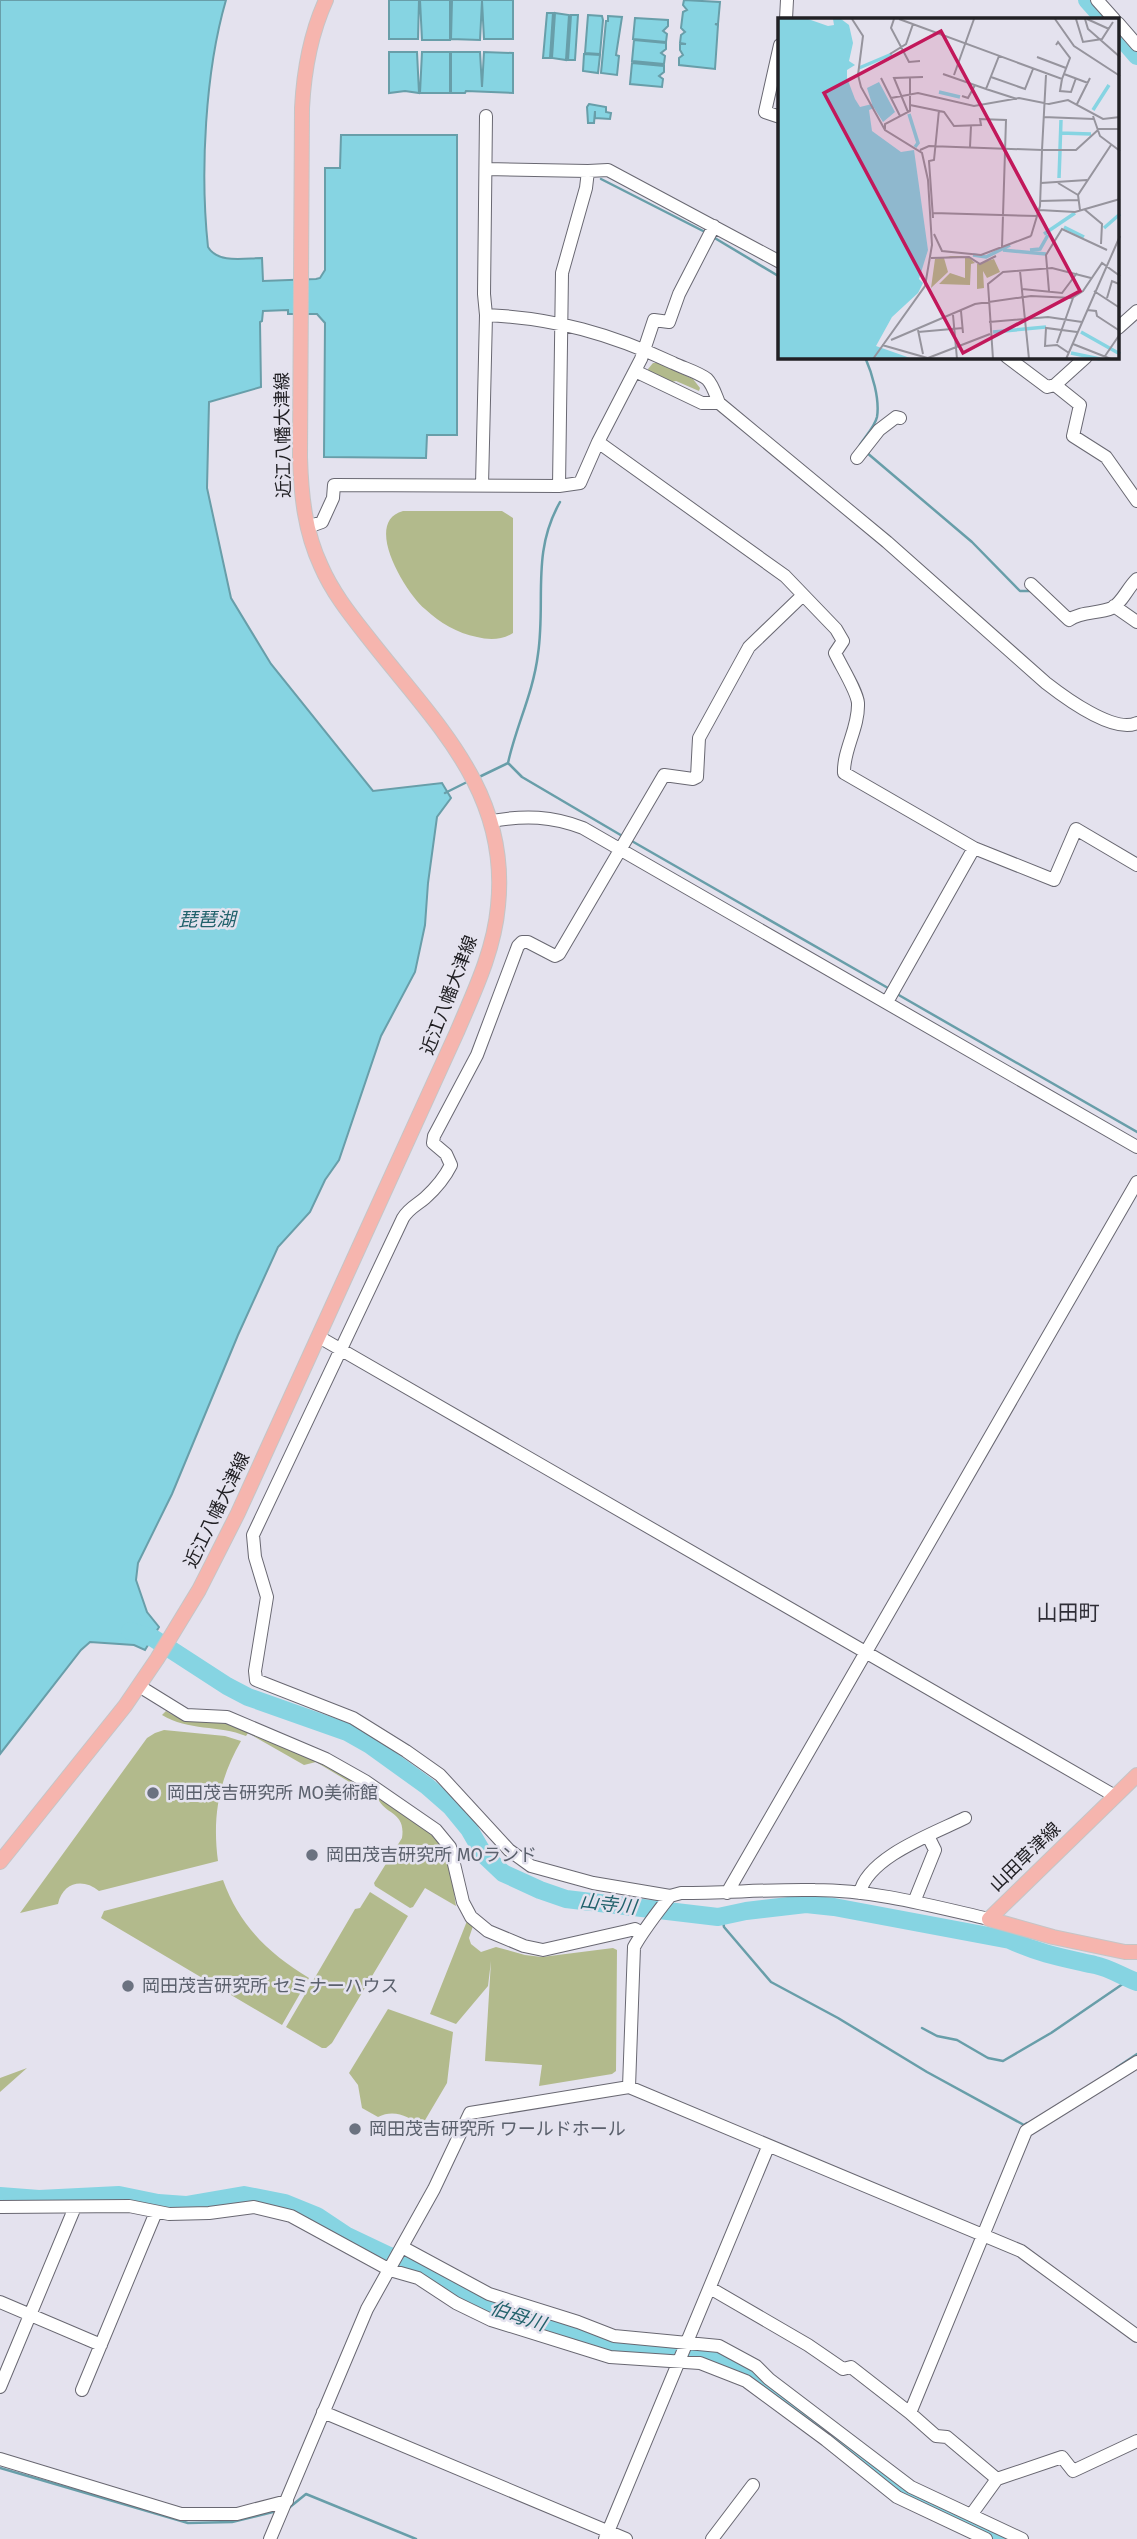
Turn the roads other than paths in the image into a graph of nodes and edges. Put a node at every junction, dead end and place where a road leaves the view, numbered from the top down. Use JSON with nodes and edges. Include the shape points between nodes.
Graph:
{"nodes":[{"id":1,"x":326,"y":0,"type":"edge"},
{"id":2,"x":787,"y":0,"type":"edge"},
{"id":3,"x":1097,"y":0,"type":"edge"},
{"id":4,"x":786,"y":18,"type":"edge"},
{"id":5,"x":1113,"y":18,"type":"edge"},
{"id":6,"x":1120,"y":26,"type":"edge"},
{"id":7,"x":1137,"y":45,"type":"edge"},
{"id":8,"x":778,"y":54,"type":"edge"},
{"id":9,"x":486,"y":116,"type":"dead end"},
{"id":10,"x":778,"y":116,"type":"edge"},
{"id":11,"x":486,"y":169,"type":"junction"},
{"id":12,"x":588,"y":171,"type":"junction"},
{"id":13,"x":713,"y":226,"type":"junction"},
{"id":14,"x":778,"y":261,"type":"edge"},
{"id":15,"x":1137,"y":311,"type":"edge"},
{"id":16,"x":486,"y":314,"type":"junction"},
{"id":17,"x":560,"y":322,"type":"junction"},
{"id":18,"x":1120,"y":326,"type":"edge"},
{"id":19,"x":644,"y":350,"type":"junction"},
{"id":20,"x":1010,"y":359,"type":"edge"},
{"id":21,"x":1084,"y":359,"type":"edge"},
{"id":22,"x":635,"y":372,"type":"junction"},
{"id":23,"x":1055,"y":385,"type":"junction"},
{"id":24,"x":719,"y":403,"type":"junction"},
{"id":25,"x":900,"y":418,"type":"dead end"},
{"id":26,"x":598,"y":442,"type":"junction"},
{"id":27,"x":857,"y":458,"type":"dead end"},
{"id":28,"x":482,"y":485,"type":"junction"},
{"id":29,"x":559,"y":486,"type":"junction"},
{"id":30,"x":1137,"y":501,"type":"edge"},
{"id":31,"x":307,"y":527,"type":"junction"},
{"id":32,"x":1137,"y":579,"type":"edge"},
{"id":33,"x":1031,"y":584,"type":"dead end"},
{"id":34,"x":803,"y":595,"type":"junction"},
{"id":35,"x":1114,"y":606,"type":"junction"},
{"id":36,"x":1137,"y":622,"type":"edge"},
{"id":37,"x":1137,"y":723,"type":"edge"},
{"id":38,"x":492,"y":821,"type":"junction"},
{"id":39,"x":624,"y":840,"type":"junction"},
{"id":40,"x":974,"y":848,"type":"junction"},
{"id":41,"x":1137,"y":865,"type":"edge"},
{"id":42,"x":891,"y":994,"type":"junction"},
{"id":43,"x":1137,"y":1147,"type":"edge"},
{"id":44,"x":1137,"y":1182,"type":"edge"},
{"id":45,"x":318,"y":1337,"type":"junction"},
{"id":46,"x":341,"y":1350,"type":"junction"},
{"id":47,"x":866,"y":1653,"type":"junction"},
{"id":48,"x":139,"y":1686,"type":"junction"},
{"id":49,"x":1137,"y":1775,"type":"edge"},
{"id":50,"x":1115,"y":1796,"type":"junction"},
{"id":51,"x":965,"y":1818,"type":"dead end"},
{"id":52,"x":928,"y":1836,"type":"junction"},
{"id":53,"x":0,"y":1862,"type":"edge"},
{"id":54,"x":727,"y":1893,"type":"junction"},
{"id":55,"x":860,"y":1893,"type":"junction"},
{"id":56,"x":668,"y":1899,"type":"junction"},
{"id":57,"x":914,"y":1902,"type":"junction"},
{"id":58,"x":989,"y":1919,"type":"junction"},
{"id":59,"x":642,"y":1933,"type":"junction"},
{"id":60,"x":1137,"y":1952,"type":"edge"},
{"id":61,"x":1137,"y":2062,"type":"edge"},
{"id":62,"x":629,"y":2087,"type":"junction"},
{"id":63,"x":768,"y":2147,"type":"junction"},
{"id":64,"x":0,"y":2207,"type":"edge"},
{"id":65,"x":75,"y":2207,"type":"junction"},
{"id":66,"x":156,"y":2212,"type":"junction"},
{"id":67,"x":984,"y":2235,"type":"junction"},
{"id":68,"x":402,"y":2246,"type":"junction"},
{"id":69,"x":390,"y":2270,"type":"junction"},
{"id":70,"x":710,"y":2288,"type":"junction"},
{"id":71,"x":0,"y":2302,"type":"edge"},
{"id":72,"x":30,"y":2315,"type":"junction"},
{"id":73,"x":1137,"y":2336,"type":"edge"},
{"id":74,"x":101,"y":2345,"type":"junction"},
{"id":75,"x":681,"y":2353,"type":"junction"},
{"id":76,"x":0,"y":2387,"type":"edge"},
{"id":77,"x":82,"y":2390,"type":"dead end"},
{"id":78,"x":323,"y":2412,"type":"junction"},
{"id":79,"x":813,"y":2412,"type":"junction"},
{"id":80,"x":910,"y":2413,"type":"junction"},
{"id":81,"x":804,"y":2425,"type":"junction"},
{"id":82,"x":1137,"y":2441,"type":"edge"},
{"id":83,"x":0,"y":2459,"type":"edge"},
{"id":84,"x":997,"y":2479,"type":"junction"},
{"id":85,"x":753,"y":2485,"type":"dead end"},
{"id":86,"x":286,"y":2501,"type":"junction"},
{"id":87,"x":971,"y":2515,"type":"junction"},
{"id":88,"x":606,"y":2535,"type":"edge"},
{"id":89,"x":270,"y":2539,"type":"edge"},
{"id":90,"x":626,"y":2539,"type":"edge"},
{"id":91,"x":712,"y":2539,"type":"edge"},
{"id":92,"x":986,"y":2539,"type":"edge"},
{"id":93,"x":1022,"y":2539,"type":"edge"}],
"edges":[{"from":1,"to":31,"type":"main road","name":"近江八幡大津線","via":[[312,35],[304,79],[301,481]]},
{"from":2,"to":4,"type":"street"},
{"from":3,"to":5,"type":"street"},
{"from":6,"to":7,"type":"street"},
{"from":8,"to":10,"type":"street","via":[[765,112]]},
{"from":9,"to":11,"type":"street"},
{"from":11,"to":12,"type":"street"},
{"from":11,"to":16,"type":"street"},
{"from":12,"to":13,"type":"street","via":[[608,170]]},
{"from":12,"to":17,"type":"street","via":[[562,273]]},
{"from":13,"to":14,"type":"street"},
{"from":13,"to":19,"type":"street","via":[[669,322],[653,320]]},
{"from":15,"to":18,"type":"street"},
{"from":16,"to":17,"type":"street"},
{"from":16,"to":28,"type":"street"},
{"from":17,"to":19,"type":"street"},
{"from":17,"to":29,"type":"street"},
{"from":19,"to":22,"type":"street"},
{"from":19,"to":24,"type":"street","via":[[707,379]]},
{"from":20,"to":23,"type":"street","via":[[1047,387]]},
{"from":21,"to":23,"type":"street"},
{"from":22,"to":24,"type":"street","via":[[702,403]]},
{"from":22,"to":26,"type":"street"},
{"from":23,"to":30,"type":"street","via":[[1080,405],[1069,437],[1106,457]]},
{"from":24,"to":37,"type":"street","via":[[1062,695],[1116,724]]},
{"from":25,"to":27,"type":"street","via":[[879,430]]},
{"from":26,"to":29,"type":"street","via":[[580,483]]},
{"from":26,"to":34,"type":"street","via":[[785,576]]},
{"from":28,"to":29,"type":"street"},
{"from":28,"to":31,"type":"street","via":[[334,485],[322,522]]},
{"from":31,"to":38,"type":"main road","name":"近江八幡大津線","via":[[322,569],[340,600],[443,731],[474,779]]},
{"from":32,"to":35,"type":"street"},
{"from":33,"to":35,"type":"street","via":[[1069,620]]},
{"from":34,"to":39,"type":"street","via":[[749,647],[699,738],[697,777],[664,775]]},
{"from":34,"to":40,"type":"street","via":[[843,641],[835,653],[858,701],[844,773]]},
{"from":35,"to":36,"type":"street"},
{"from":38,"to":39,"type":"street","via":[[555,819]]},
{"from":38,"to":45,"type":"main road","name":"近江八幡大津線","via":[[499,891],[496,925],[482,972]]},
{"from":39,"to":42,"type":"street"},
{"from":39,"to":46,"type":"street","via":[[559,954],[527,942],[518,946],[477,1055],[434,1136],[433,1143],[451,1165],[441,1181],[403,1217]]},
{"from":40,"to":41,"type":"street","via":[[1054,880],[1076,829]]},
{"from":40,"to":42,"type":"street"},
{"from":42,"to":43,"type":"street"},
{"from":44,"to":47,"type":"street"},
{"from":45,"to":46,"type":"street"},
{"from":45,"to":48,"type":"main road","name":"近江八幡大津線","via":[[222,1546]]},
{"from":46,"to":47,"type":"street"},
{"from":46,"to":56,"type":"street","via":[[253,1535],[267,1597],[256,1680],[353,1718],[406,1751],[440,1775],[509,1850],[531,1866]]},
{"from":47,"to":50,"type":"street"},
{"from":47,"to":54,"type":"street"},
{"from":48,"to":53,"type":"main road","name":"近江八幡大津線"},
{"from":48,"to":59,"type":"street","via":[[186,1715],[227,1717],[326,1759],[436,1830],[450,1847],[463,1902],[471,1917],[488,1931],[543,1950],[635,1929]]},
{"from":49,"to":50,"type":"main road","name":"山田草津線"},
{"from":50,"to":58,"type":"main road","name":"山田草津線"},
{"from":51,"to":52,"type":"street"},
{"from":52,"to":55,"type":"street","via":[[885,1861],[864,1880]]},
{"from":52,"to":57,"type":"street","via":[[935,1850]]},
{"from":54,"to":55,"type":"street","via":[[816,1889]]},
{"from":54,"to":56,"type":"street","via":[[681,1893]]},
{"from":55,"to":57,"type":"street"},
{"from":56,"to":59,"type":"street"},
{"from":57,"to":58,"type":"street"},
{"from":58,"to":60,"type":"main road","name":"山田草津線","via":[[1053,1937]]},
{"from":59,"to":62,"type":"street","via":[[634,1947]]},
{"from":61,"to":67,"type":"street","via":[[1026,2131]]},
{"from":62,"to":63,"type":"street"},
{"from":62,"to":68,"type":"street","via":[[470,2113]]},
{"from":63,"to":67,"type":"street"},
{"from":63,"to":70,"type":"street"},
{"from":64,"to":65,"type":"street"},
{"from":65,"to":66,"type":"street","via":[[129,2206]]},
{"from":65,"to":72,"type":"street"},
{"from":66,"to":69,"type":"street","via":[[209,2213],[254,2207],[291,2216]]},
{"from":66,"to":74,"type":"street"},
{"from":67,"to":73,"type":"street","via":[[1021,2250]]},
{"from":67,"to":80,"type":"street"},
{"from":68,"to":69,"type":"street"},
{"from":68,"to":75,"type":"street","via":[[489,2294]]},
{"from":69,"to":75,"type":"street","via":[[418,2278],[456,2303],[503,2324],[610,2357]]},
{"from":69,"to":78,"type":"street","via":[[367,2309]]},
{"from":70,"to":75,"type":"street"},
{"from":70,"to":80,"type":"street","via":[[842,2369],[850,2367]]},
{"from":71,"to":72,"type":"street"},
{"from":72,"to":74,"type":"street"},
{"from":72,"to":76,"type":"street"},
{"from":74,"to":77,"type":"street"},
{"from":75,"to":79,"type":"street","via":[[710,2344],[734,2354],[756,2365]]},
{"from":75,"to":81,"type":"street","via":[[746,2381]]},
{"from":75,"to":88,"type":"street"},
{"from":78,"to":86,"type":"street"},
{"from":78,"to":88,"type":"street"},
{"from":79,"to":81,"type":"street"},
{"from":79,"to":87,"type":"street","via":[[911,2487]]},
{"from":80,"to":84,"type":"street"},
{"from":81,"to":92,"type":"street","via":[[897,2497]]},
{"from":82,"to":84,"type":"street","via":[[1073,2471],[1062,2457]]},
{"from":83,"to":86,"type":"street","via":[[181,2514],[237,2514]]},
{"from":84,"to":87,"type":"street"},
{"from":85,"to":91,"type":"street"},
{"from":86,"to":89,"type":"street"},
{"from":87,"to":93,"type":"street"},
{"from":88,"to":90,"type":"street"}]}
